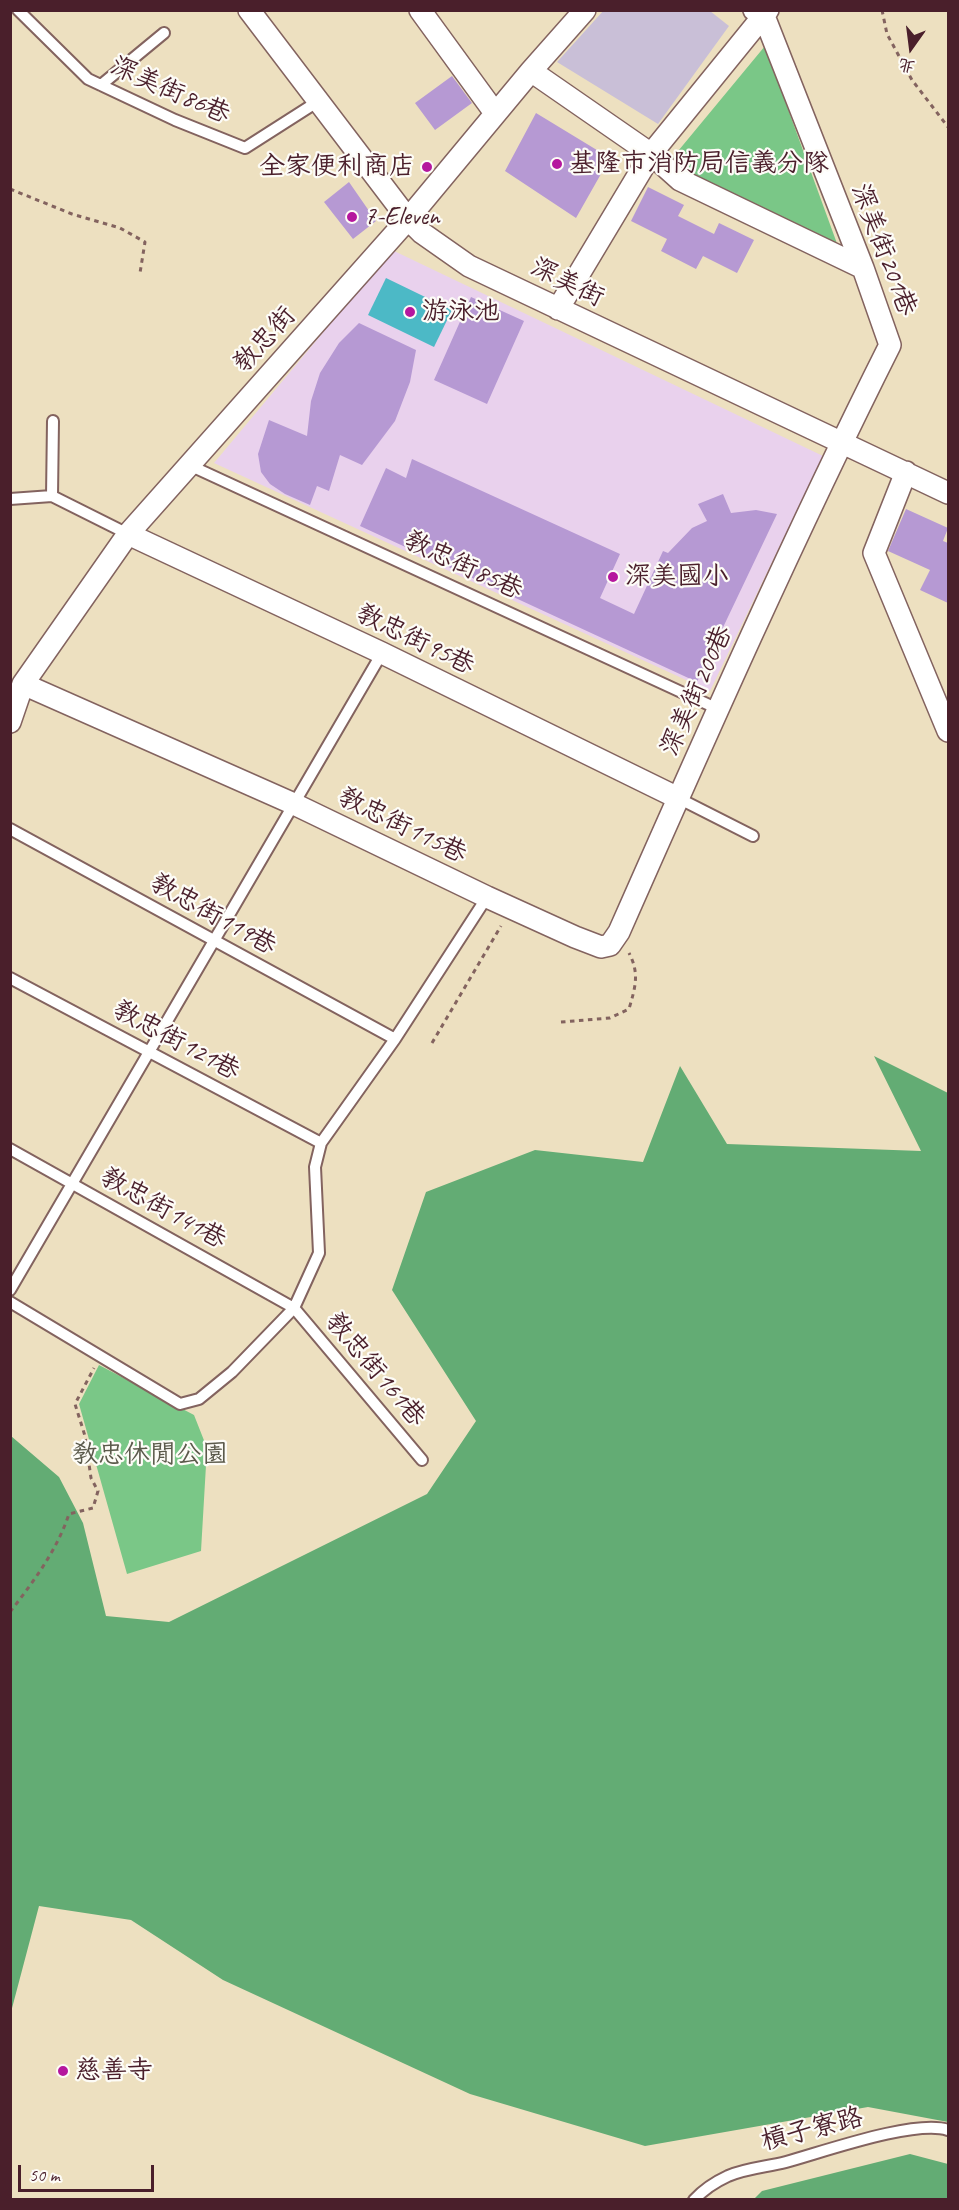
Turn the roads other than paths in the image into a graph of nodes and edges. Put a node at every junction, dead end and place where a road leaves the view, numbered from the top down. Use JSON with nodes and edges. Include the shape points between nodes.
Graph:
{"nodes":[{"id":1,"x":18,"y":10,"type":"edge"},
{"id":2,"x":249,"y":10,"type":"edge"},
{"id":3,"x":420,"y":10,"type":"edge"},
{"id":4,"x":585,"y":10,"type":"edge"},
{"id":5,"x":762,"y":12,"type":"edge"},
{"id":6,"x":164,"y":33,"type":"dead end"},
{"id":7,"x":531,"y":71,"type":"junction"},
{"id":8,"x":101,"y":85,"type":"junction"},
{"id":9,"x":317,"y":102,"type":"junction"},
{"id":10,"x":495,"y":113,"type":"junction"},
{"id":11,"x":651,"y":154,"type":"junction"},
{"id":12,"x":408,"y":219,"type":"junction"},
{"id":13,"x":862,"y":268,"type":"junction"},
{"id":14,"x":558,"y":309,"type":"junction"},
{"id":15,"x":53,"y":422,"type":"dead end"},
{"id":16,"x":840,"y":443,"type":"junction"},
{"id":17,"x":189,"y":465,"type":"junction"},
{"id":18,"x":906,"y":472,"type":"junction"},
{"id":19,"x":948,"y":493,"type":"edge"},
{"id":20,"x":52,"y":496,"type":"junction"},
{"id":21,"x":10,"y":499,"type":"edge"},
{"id":22,"x":128,"y":534,"type":"junction"},
{"id":23,"x":382,"y":653,"type":"junction"},
{"id":24,"x":17,"y":682,"type":"edge"},
{"id":25,"x":718,"y":709,"type":"junction"},
{"id":26,"x":10,"y":722,"type":"edge"},
{"id":27,"x":948,"y":731,"type":"edge"},
{"id":28,"x":678,"y":798,"type":"junction"},
{"id":29,"x":294,"y":804,"type":"junction"},
{"id":30,"x":10,"y":830,"type":"edge"},
{"id":31,"x":753,"y":836,"type":"dead end"},
{"id":32,"x":487,"y":897,"type":"junction"},
{"id":33,"x":214,"y":942,"type":"junction"},
{"id":34,"x":10,"y":978,"type":"edge"},
{"id":35,"x":395,"y":1039,"type":"junction"},
{"id":36,"x":149,"y":1052,"type":"junction"},
{"id":37,"x":321,"y":1143,"type":"junction"},
{"id":38,"x":10,"y":1149,"type":"edge"},
{"id":39,"x":73,"y":1183,"type":"junction"},
{"id":40,"x":10,"y":1290,"type":"edge"},
{"id":41,"x":10,"y":1302,"type":"edge"},
{"id":42,"x":294,"y":1308,"type":"junction"},
{"id":43,"x":422,"y":1460,"type":"dead end"},
{"id":44,"x":948,"y":2130,"type":"edge"},
{"id":45,"x":694,"y":2199,"type":"edge"}],
"edges":[{"from":1,"to":8,"type":"lane","name":"深美街86巷","via":[[88,79]]},
{"from":2,"to":9,"type":"street","name":"深美街"},
{"from":3,"to":10,"type":"street"},
{"from":4,"to":7,"type":"street","name":"教忠街"},
{"from":5,"to":11,"type":"street"},
{"from":5,"to":13,"type":"street","name":"深美街201巷"},
{"from":6,"to":8,"type":"lane"},
{"from":7,"to":10,"type":"street","name":"教忠街"},
{"from":7,"to":11,"type":"street"},
{"from":8,"to":9,"type":"lane","name":"深美街86巷","via":[[245,148]]},
{"from":9,"to":12,"type":"street","name":"深美街"},
{"from":10,"to":12,"type":"street","name":"教忠街"},
{"from":11,"to":13,"type":"street","via":[[680,180]]},
{"from":11,"to":14,"type":"street"},
{"from":12,"to":14,"type":"street","name":"深美街","via":[[469,266]]},
{"from":12,"to":17,"type":"street","name":"教忠街"},
{"from":13,"to":16,"type":"street","name":"深美街201巷","via":[[890,345]]},
{"from":14,"to":16,"type":"street","name":"深美街"},
{"from":15,"to":20,"type":"lane"},
{"from":16,"to":18,"type":"street","name":"深美街"},
{"from":16,"to":25,"type":"street","name":"深美街200巷"},
{"from":17,"to":22,"type":"street","name":"教忠街"},
{"from":17,"to":25,"type":"lane","name":"教忠街85巷"},
{"from":18,"to":19,"type":"street","name":"深美街"},
{"from":18,"to":27,"type":"street","via":[[874,553]]},
{"from":20,"to":21,"type":"lane"},
{"from":20,"to":22,"type":"lane"},
{"from":22,"to":23,"type":"street","name":"教忠街95巷"},
{"from":22,"to":24,"type":"street","name":"教忠街"},
{"from":23,"to":28,"type":"street","name":"教忠街95巷"},
{"from":23,"to":29,"type":"lane"},
{"from":24,"to":26,"type":"street","name":"教忠街"},
{"from":24,"to":29,"type":"street","name":"教忠街115巷"},
{"from":25,"to":28,"type":"street","name":"深美街200巷"},
{"from":28,"to":31,"type":"lane"},
{"from":28,"to":32,"type":"street","name":"教忠街115巷","via":[[610,945],[601,946]]},
{"from":29,"to":32,"type":"street","name":"教忠街115巷"},
{"from":29,"to":33,"type":"lane"},
{"from":30,"to":33,"type":"lane","name":"教忠街119巷"},
{"from":32,"to":35,"type":"lane"},
{"from":33,"to":35,"type":"lane","name":"教忠街119巷"},
{"from":33,"to":36,"type":"lane"},
{"from":34,"to":36,"type":"lane","name":"教忠街121巷"},
{"from":35,"to":37,"type":"lane"},
{"from":36,"to":37,"type":"lane","name":"教忠街121巷"},
{"from":36,"to":39,"type":"lane"},
{"from":37,"to":42,"type":"lane","via":[[315,1167],[319,1254]]},
{"from":38,"to":39,"type":"lane","name":"教忠街141巷"},
{"from":39,"to":40,"type":"lane"},
{"from":39,"to":42,"type":"lane","name":"教忠街141巷"},
{"from":41,"to":42,"type":"lane","via":[[180,1404],[199,1399],[232,1372]]},
{"from":42,"to":43,"type":"lane","name":"教忠街161巷"},
{"from":44,"to":45,"type":"lane","name":"槓子寮路","via":[[920,2127],[749,2169],[707,2187]]}]}
